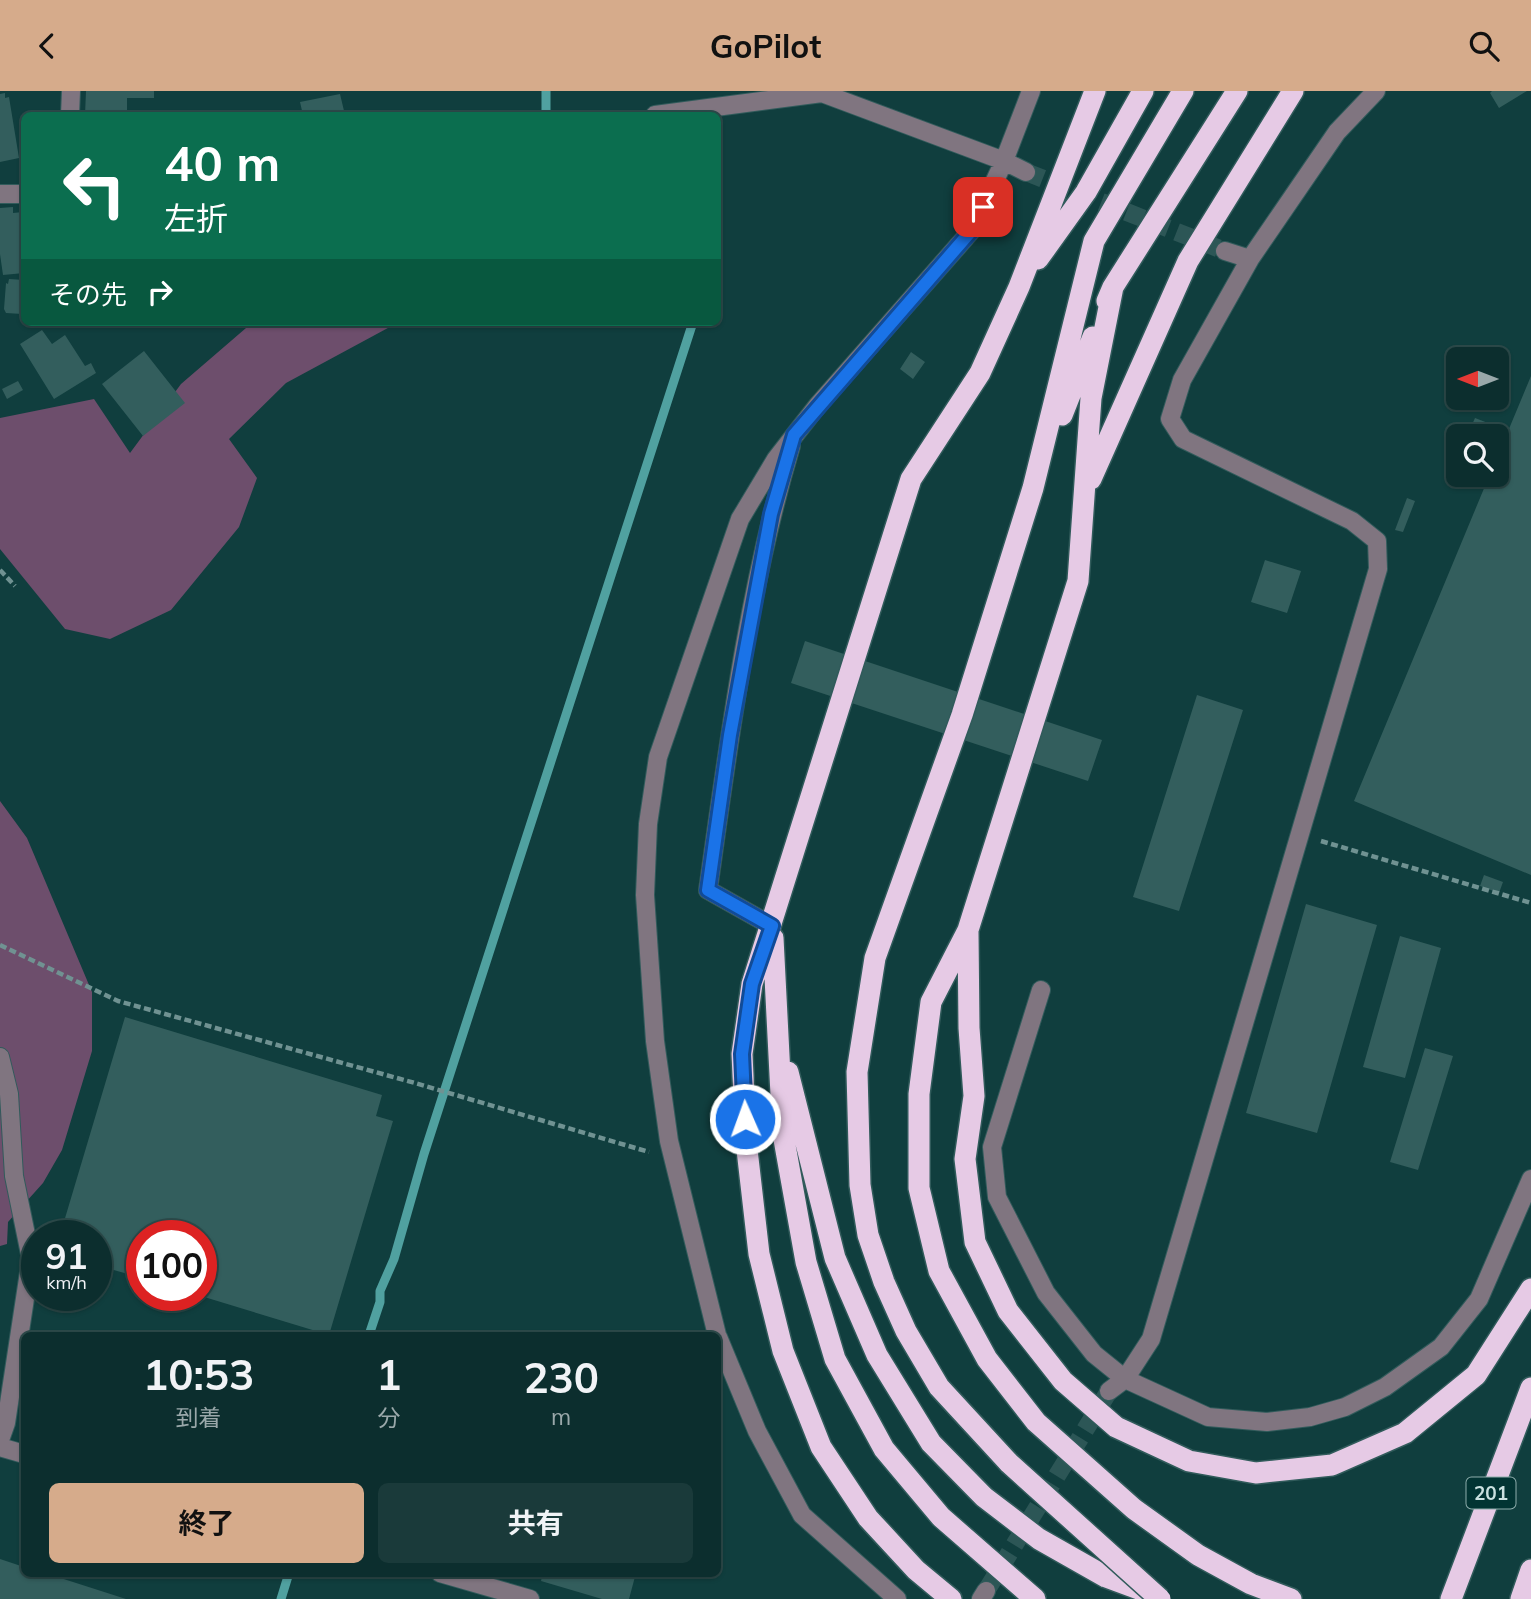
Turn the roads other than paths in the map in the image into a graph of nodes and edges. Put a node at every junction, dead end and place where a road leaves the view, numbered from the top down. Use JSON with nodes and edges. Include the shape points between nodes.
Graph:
{"nodes":[{"id":1,"x":71,"y":91,"type":"edge"},
{"id":2,"x":1031,"y":91,"type":"edge"},
{"id":3,"x":1096,"y":91,"type":"edge"},
{"id":4,"x":1143,"y":91,"type":"edge"},
{"id":5,"x":1184,"y":91,"type":"edge"},
{"id":6,"x":1237,"y":91,"type":"edge"},
{"id":7,"x":1293,"y":91,"type":"edge"},
{"id":8,"x":1376,"y":91,"type":"edge"},
{"id":9,"x":70,"y":112,"type":"edge"},
{"id":10,"x":678,"y":112,"type":"edge"},
{"id":11,"x":1004,"y":161,"type":"junction"},
{"id":12,"x":1026,"y":172,"type":"tunnel mouth"},
{"id":13,"x":0,"y":194,"type":"edge"},
{"id":14,"x":21,"y":194,"type":"edge"},
{"id":15,"x":1226,"y":251,"type":"tunnel mouth"},
{"id":16,"x":1250,"y":259,"type":"junction"},
{"id":17,"x":1019,"y":287,"type":"junction"},
{"id":18,"x":1113,"y":288,"type":"junction"},
{"id":19,"x":794,"y":435,"type":"junction"},
{"id":20,"x":1033,"y":488,"type":"junction"},
{"id":21,"x":1086,"y":491,"type":"junction"},
{"id":22,"x":772,"y":926,"type":"junction"},
{"id":23,"x":968,"y":930,"type":"junction"},
{"id":24,"x":1041,"y":990,"type":"dead end"},
{"id":25,"x":776,"y":1026,"type":"junction"},
{"id":26,"x":0,"y":1057,"type":"edge"},
{"id":27,"x":1531,"y":1179,"type":"edge"},
{"id":28,"x":1531,"y":1289,"type":"edge"},
{"id":29,"x":716,"y":1332,"type":"edge"},
{"id":30,"x":721,"y":1346,"type":"edge"},
{"id":31,"x":1125,"y":1379,"type":"junction"},
{"id":32,"x":1531,"y":1388,"type":"edge"},
{"id":33,"x":1109,"y":1391,"type":"tunnel mouth"},
{"id":34,"x":0,"y":1440,"type":"edge"},
{"id":35,"x":0,"y":1447,"type":"edge"},
{"id":36,"x":21,"y":1453,"type":"edge"},
{"id":37,"x":1531,"y":1570,"type":"edge"},
{"id":38,"x":454,"y":1577,"type":"edge"},
{"id":39,"x":530,"y":1599,"type":"edge"},
{"id":40,"x":897,"y":1599,"type":"edge"},
{"id":41,"x":951,"y":1599,"type":"edge"},
{"id":42,"x":1035,"y":1599,"type":"edge"},
{"id":43,"x":1163,"y":1599,"type":"edge"},
{"id":44,"x":1291,"y":1599,"type":"edge"},
{"id":45,"x":1451,"y":1599,"type":"edge"},
{"id":46,"x":1521,"y":1599,"type":"edge"}],
"edges":[{"from":1,"to":9,"type":"street"},
{"from":2,"to":11,"type":"street"},
{"from":3,"to":17,"type":"highway"},
{"from":4,"to":17,"type":"highway","via":[[1086,192]]},
{"from":5,"to":20,"type":"highway","via":[[1094,241]]},
{"from":6,"to":18,"type":"highway"},
{"from":7,"to":21,"type":"highway","via":[[1188,261]]},
{"from":8,"to":16,"type":"street","via":[[1337,132]]},
{"from":10,"to":11,"type":"street","via":[[822,93]]},
{"from":11,"to":12,"type":"street"},
{"from":11,"to":19,"type":"street","via":[[972,230]]},
{"from":13,"to":14,"type":"street"},
{"from":15,"to":16,"type":"street"},
{"from":16,"to":31,"type":"street","via":[[1182,380],[1170,419],[1183,439],[1352,521],[1377,541],[1378,569],[1151,1339]]},
{"from":17,"to":22,"type":"highway","via":[[980,373],[911,479]]},
{"from":18,"to":20,"type":"highway"},
{"from":18,"to":21,"type":"highway","via":[[1091,398]]},
{"from":19,"to":22,"type":"street","via":[[771,514],[730,735],[708,890]]},
{"from":19,"to":29,"type":"street","via":[[740,519],[658,757],[648,824],[645,895],[655,1041],[668,1141]]},
{"from":20,"to":43,"type":"highway","bridge":true,"via":[[962,715],[875,958],[857,1072],[860,1185],[868,1235],[884,1282],[939,1387],[1009,1463]]},
{"from":21,"to":23,"type":"highway","via":[[1078,581]]},
{"from":22,"to":25,"type":"highway"},
{"from":22,"to":41,"type":"highway","via":[[752,984],[742,1054],[746,1141],[760,1254],[783,1351],[821,1447],[868,1518],[916,1570]]},
{"from":23,"to":28,"type":"highway","via":[[974,1096],[965,1159],[975,1242],[1008,1311],[1063,1381],[1116,1427],[1188,1461],[1256,1473],[1332,1465],[1405,1433],[1476,1375]]},
{"from":23,"to":44,"type":"highway","via":[[931,1002],[919,1094],[919,1188],[939,1271],[987,1359],[1036,1422],[1133,1509],[1198,1555],[1251,1584]]},
{"from":24,"to":31,"type":"street","via":[[992,1147],[997,1197],[1046,1293],[1094,1354]]},
{"from":25,"to":42,"type":"highway","via":[[783,1134],[806,1262],[835,1359],[884,1449],[933,1507]]},
{"from":25,"to":43,"type":"highway","via":[[835,1258],[877,1355],[931,1443],[984,1497],[1039,1539],[1106,1577]]},
{"from":26,"to":34,"type":"street","via":[[9,1094],[14,1176],[31,1259]]},
{"from":27,"to":31,"type":"street","via":[[1479,1299],[1441,1347],[1385,1387],[1345,1407],[1267,1422],[1208,1417]]},
{"from":30,"to":40,"type":"street","via":[[757,1431],[802,1515]]},
{"from":31,"to":33,"type":"street"},
{"from":32,"to":45,"type":"highway","number":"201"},
{"from":35,"to":36,"type":"street"},
{"from":37,"to":46,"type":"highway"},
{"from":38,"to":39,"type":"street"}]}
